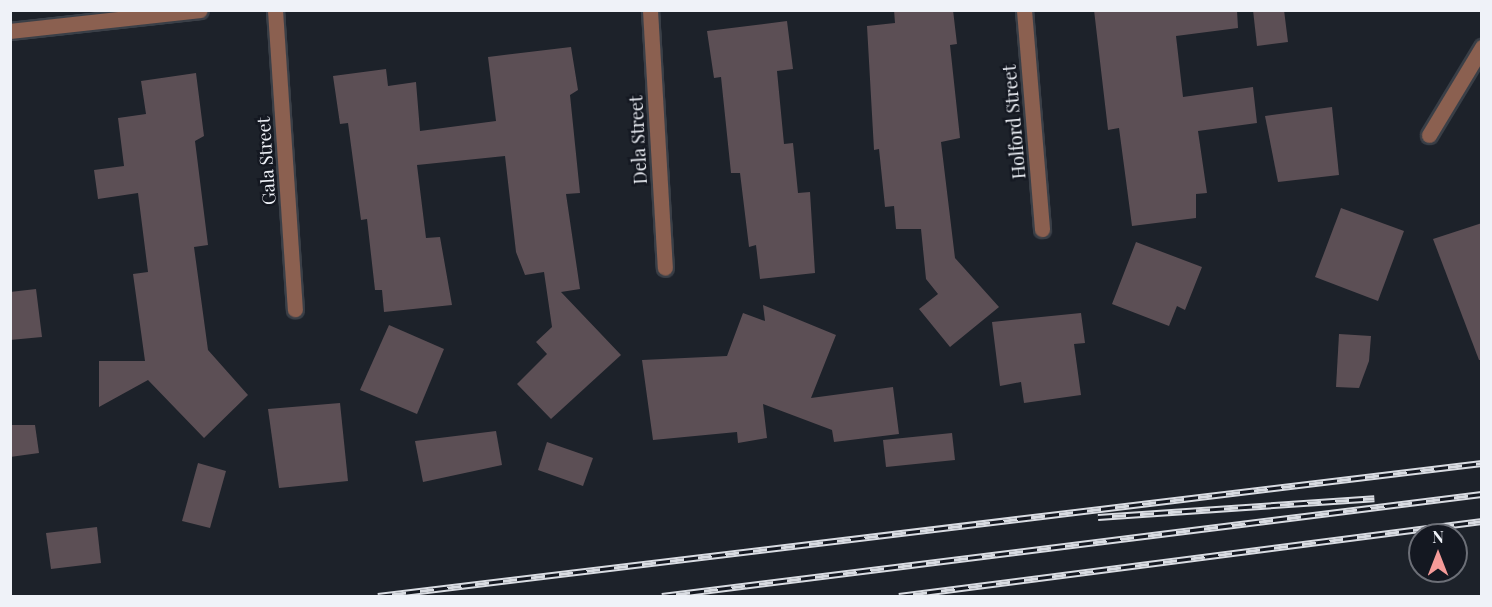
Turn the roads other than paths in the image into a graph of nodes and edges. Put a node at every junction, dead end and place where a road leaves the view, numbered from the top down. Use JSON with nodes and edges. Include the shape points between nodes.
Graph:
{"nodes":[{"id":1,"x":200,"y":10,"type":"edge"},
{"id":2,"x":275,"y":10,"type":"edge"},
{"id":3,"x":650,"y":10,"type":"edge"},
{"id":4,"x":1024,"y":10,"type":"edge"},
{"id":5,"x":10,"y":31,"type":"edge"},
{"id":6,"x":1482,"y":47,"type":"edge"},
{"id":7,"x":1429,"y":135,"type":"dead end"},
{"id":8,"x":1042,"y":229,"type":"dead end"},
{"id":9,"x":665,"y":268,"type":"dead end"},
{"id":10,"x":295,"y":309,"type":"dead end"}],
"edges":[{"from":1,"to":5,"type":"street"},
{"from":2,"to":10,"type":"street","name":"Gala Street"},
{"from":3,"to":9,"type":"street","name":"Dela Street"},
{"from":4,"to":8,"type":"street","name":"Holford Street"},
{"from":6,"to":7,"type":"street"}]}
